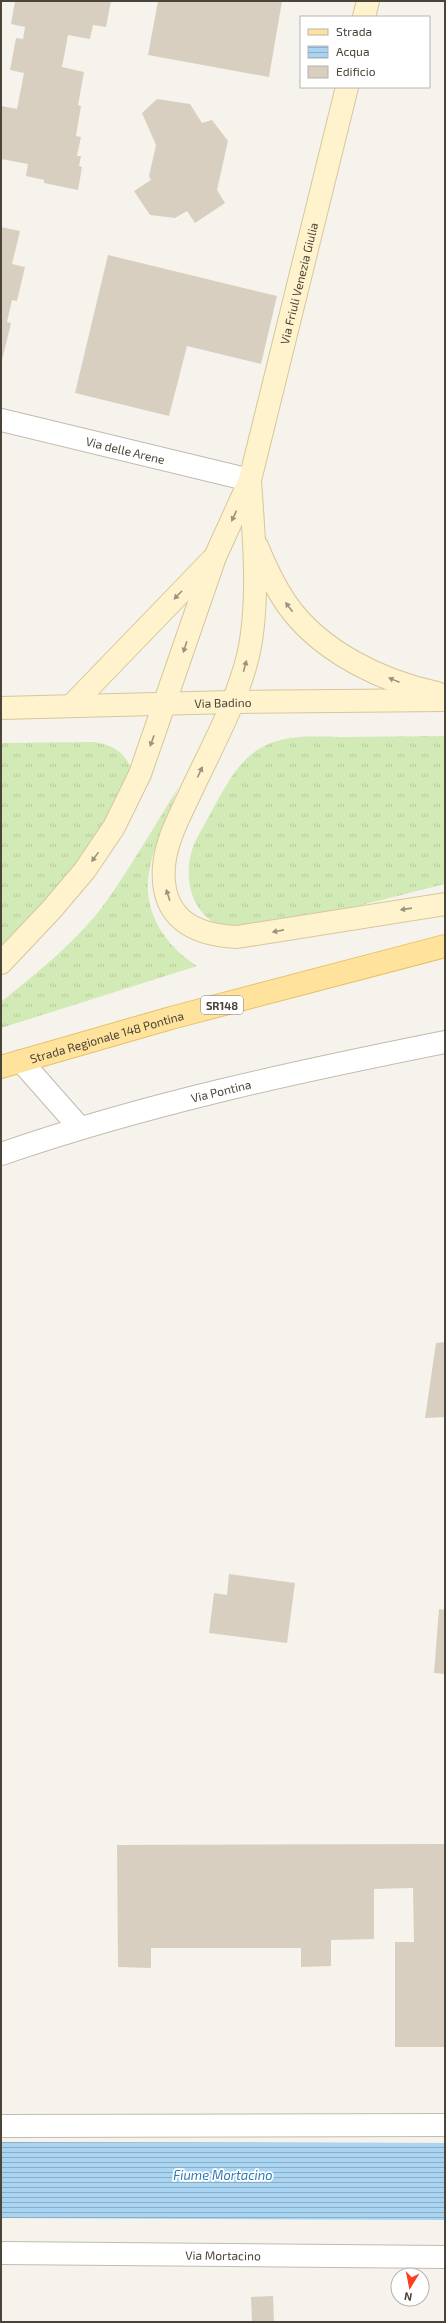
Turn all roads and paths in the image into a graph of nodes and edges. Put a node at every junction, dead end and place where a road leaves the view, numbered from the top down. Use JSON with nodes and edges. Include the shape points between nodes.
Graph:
{"nodes":[{"id":1,"x":368,"y":1,"type":"edge"},
{"id":2,"x":364,"y":16,"type":"edge"},
{"id":3,"x":347,"y":88,"type":"edge"},
{"id":4,"x":1,"y":420,"type":"edge"},
{"id":5,"x":250,"y":480,"type":"junction"},
{"id":6,"x":255,"y":542,"type":"junction"},
{"id":7,"x":215,"y":557,"type":"junction"},
{"id":8,"x":445,"y":695,"type":"edge"},
{"id":9,"x":445,"y":700,"type":"edge"},
{"id":10,"x":232,"y":702,"type":"junction"},
{"id":11,"x":166,"y":704,"type":"junction"},
{"id":12,"x":71,"y":706,"type":"junction"},
{"id":13,"x":1,"y":708,"type":"edge"},
{"id":14,"x":445,"y":904,"type":"edge"},
{"id":15,"x":445,"y":946,"type":"edge"},
{"id":16,"x":1,"y":963,"type":"edge"},
{"id":17,"x":445,"y":1042,"type":"edge"},
{"id":18,"x":11,"y":1064,"type":"edge"},
{"id":19,"x":80,"y":1128,"type":"junction"},
{"id":20,"x":1,"y":1154,"type":"edge"},
{"id":21,"x":445,"y":2125,"type":"edge"},
{"id":22,"x":1,"y":2126,"type":"edge"},
{"id":23,"x":1,"y":2253,"type":"edge"},
{"id":24,"x":445,"y":2257,"type":"edge"}],
"edges":[{"from":1,"to":2,"type":"street"},
{"from":3,"to":5,"type":"street","name":"Via Friuli Venezia Giulia"},
{"from":4,"to":5,"type":"street","name":"Via delle Arene"},
{"from":5,"to":6,"type":"street"},
{"from":5,"to":7,"type":"street","one_way":true},
{"from":8,"to":6,"type":"street","one_way":true,"via":[[399,682],[375,672],[321,639],[286,604]]},
{"from":10,"to":6,"type":"street","one_way":true,"via":[[243,674],[250,640]]},
{"from":7,"to":11,"type":"street","one_way":true},
{"from":7,"to":12,"type":"street","one_way":true},
{"from":9,"to":10,"type":"street","name":"Via Badino"},
{"from":10,"to":11,"type":"street","name":"Via Badino"},
{"from":14,"to":10,"type":"street","one_way":true,"via":[[237,937],[201,932],[178,916],[166,889],[164,867],[167,852],[173,829]]},
{"from":11,"to":12,"type":"street","name":"Via Badino"},
{"from":11,"to":16,"type":"street","one_way":true,"via":[[140,774],[103,844],[65,894]]},
{"from":12,"to":13,"type":"street","name":"Via Badino"},
{"from":15,"to":18,"type":"main road","name":"Strada Regionale 148 Pontina","number":"SR148","via":[[171,1018]]},
{"from":17,"to":19,"type":"street","name":"Via Pontina","via":[[214,1092]]},
{"from":18,"to":19,"type":"street"},
{"from":19,"to":20,"type":"street","name":"Via Pontina"},
{"from":21,"to":22,"type":"street"},
{"from":23,"to":24,"type":"street","name":"Via Mortacino"}]}
